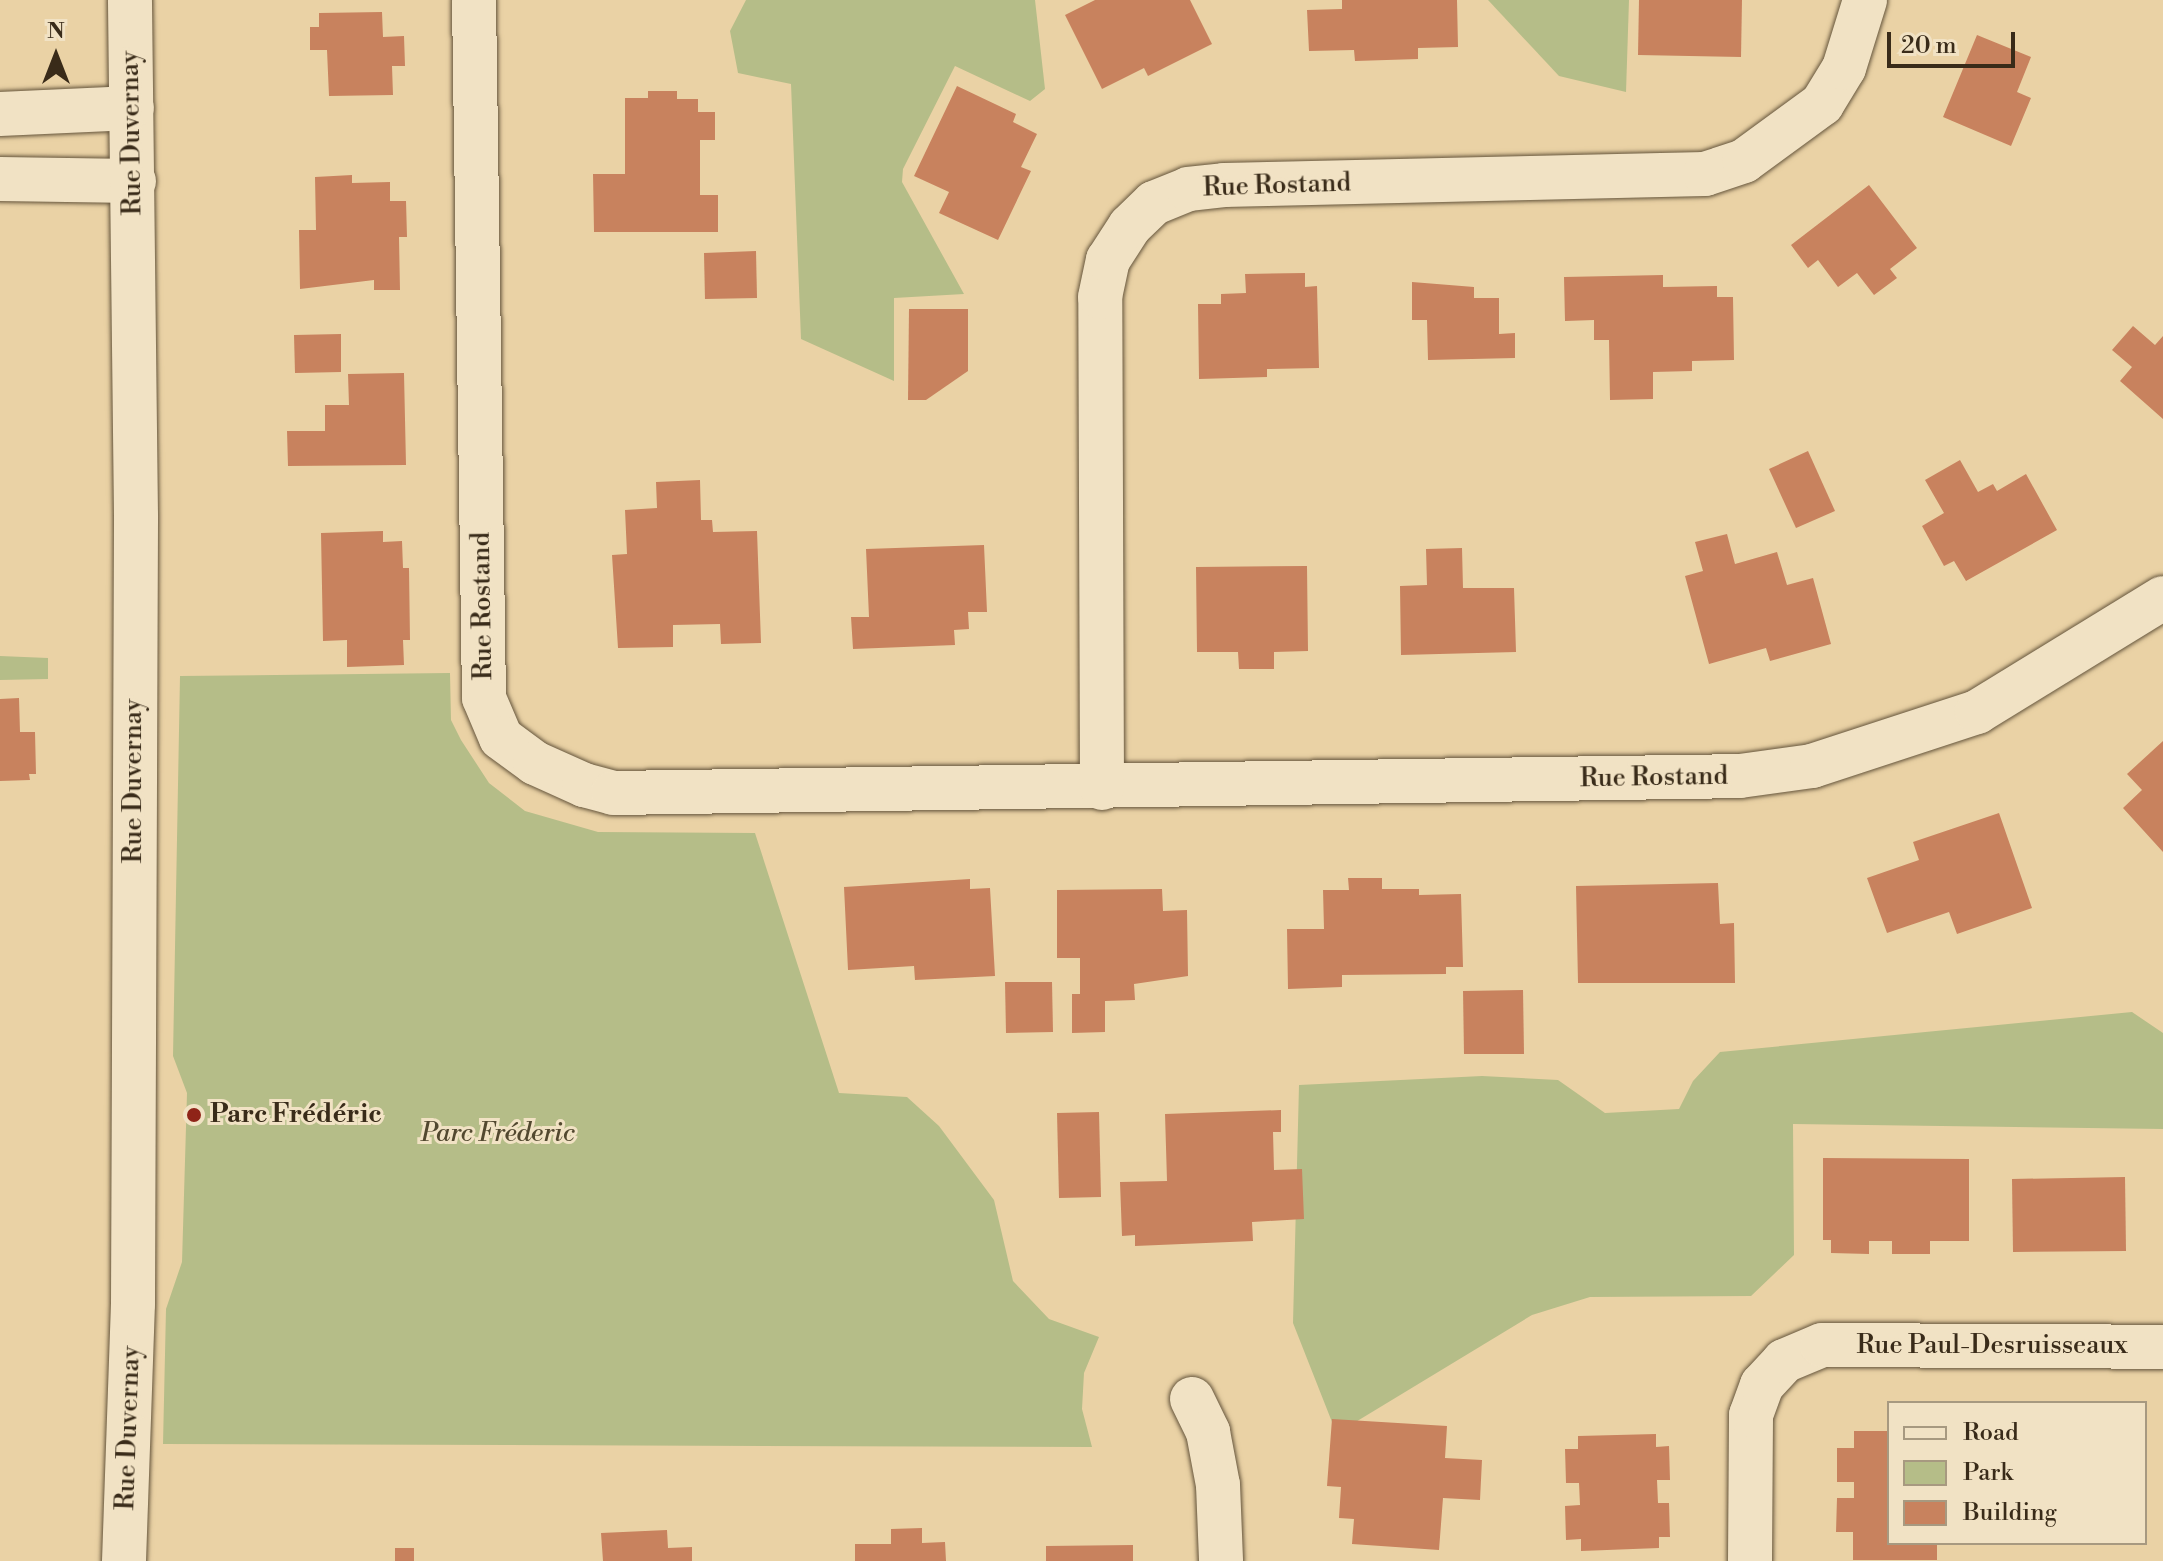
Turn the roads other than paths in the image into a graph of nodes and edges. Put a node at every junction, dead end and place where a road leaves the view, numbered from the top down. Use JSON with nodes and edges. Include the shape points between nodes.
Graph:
{"nodes":[{"id":1,"x":130,"y":0,"type":"edge"},
{"id":2,"x":474,"y":0,"type":"edge"},
{"id":3,"x":1865,"y":0,"type":"edge"},
{"id":4,"x":132,"y":108,"type":"junction"},
{"id":5,"x":0,"y":114,"type":"edge"},
{"id":6,"x":0,"y":179,"type":"edge"},
{"id":7,"x":134,"y":181,"type":"junction"},
{"id":8,"x":2163,"y":598,"type":"edge"},
{"id":9,"x":1102,"y":788,"type":"junction"},
{"id":10,"x":2163,"y":1347,"type":"edge"},
{"id":11,"x":1192,"y":1399,"type":"dead end"},
{"id":12,"x":124,"y":1561,"type":"edge"},
{"id":13,"x":1221,"y":1561,"type":"edge"},
{"id":14,"x":1750,"y":1561,"type":"edge"}],
"edges":[{"from":1,"to":4,"type":"street","name":"Rue Duvernay"},
{"from":2,"to":9,"type":"street","name":"Rue Rostand","via":[[484,698],[501,738],[535,763],[613,793]]},
{"from":3,"to":9,"type":"street","name":"Rue Rostand","via":[[1844,68],[1822,104],[1744,161],[1705,174],[1224,185],[1188,189],[1154,203],[1130,226],[1108,260],[1100,297]]},
{"from":4,"to":5,"type":"street"},
{"from":4,"to":7,"type":"street","name":"Rue Duvernay"},
{"from":6,"to":7,"type":"street"},
{"from":7,"to":12,"type":"street","name":"Rue Duvernay","via":[[133,1304]]},
{"from":8,"to":9,"type":"street","name":"Rue Rostand","via":[[1977,712],[1812,766],[1686,778]]},
{"from":10,"to":14,"type":"street","name":"Rue Paul-Desruisseaux","via":[[1822,1345],[1784,1361],[1762,1385],[1751,1415]]},
{"from":11,"to":13,"type":"street","via":[[1208,1432],[1218,1485]]}]}
